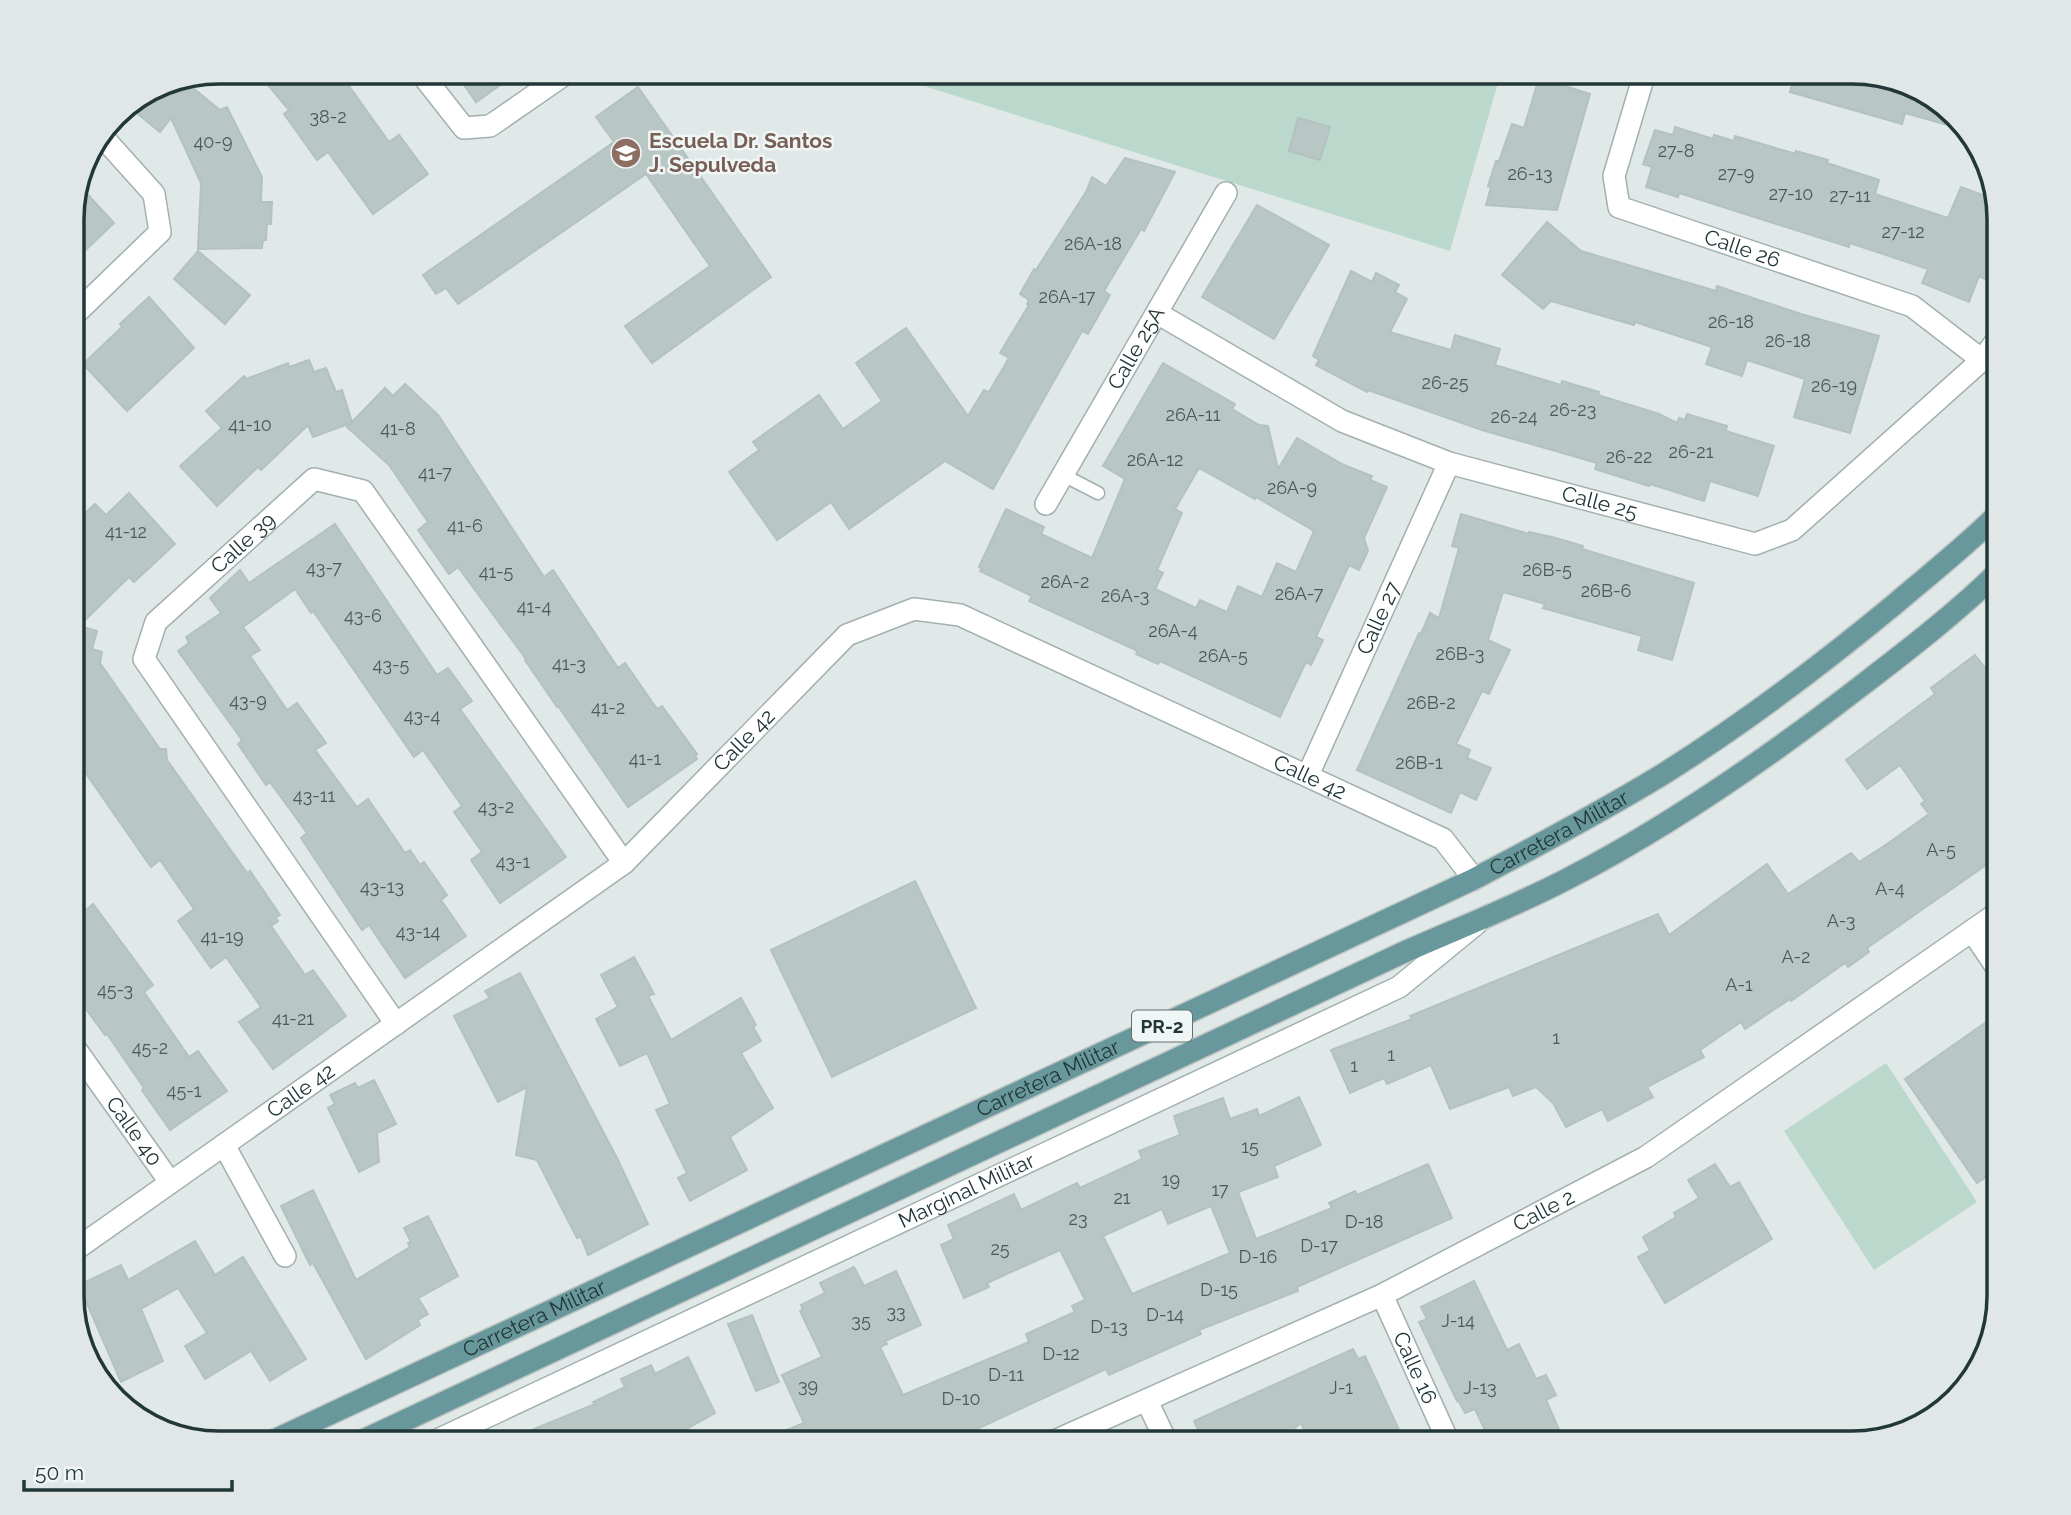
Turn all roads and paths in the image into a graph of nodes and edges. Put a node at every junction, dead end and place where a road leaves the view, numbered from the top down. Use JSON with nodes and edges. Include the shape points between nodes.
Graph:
{"nodes":[{"id":1,"x":429,"y":84,"type":"edge"},
{"id":2,"x":551,"y":84,"type":"edge"},
{"id":3,"x":1641,"y":84,"type":"edge"},
{"id":4,"x":108,"y":143,"type":"edge"},
{"id":5,"x":1226,"y":193,"type":"dead end"},
{"id":6,"x":84,"y":305,"type":"edge"},
{"id":7,"x":1157,"y":313,"type":"junction"},
{"id":8,"x":1987,"y":353,"type":"edge"},
{"id":9,"x":1982,"y":360,"type":"junction"},
{"id":10,"x":1450,"y":463,"type":"junction"},
{"id":11,"x":1063,"y":475,"type":"junction"},
{"id":12,"x":1098,"y":493,"type":"dead end"},
{"id":13,"x":1046,"y":504,"type":"dead end"},
{"id":14,"x":1987,"y":523,"type":"edge"},
{"id":15,"x":1987,"y":582,"type":"edge"},
{"id":16,"x":1308,"y":775,"type":"junction"},
{"id":17,"x":624,"y":863,"type":"junction"},
{"id":18,"x":1474,"y":879,"type":"junction"},
{"id":19,"x":1486,"y":916,"type":"junction"},
{"id":20,"x":1987,"y":920,"type":"edge"},
{"id":21,"x":1972,"y":931,"type":"junction"},
{"id":22,"x":1987,"y":953,"type":"edge"},
{"id":23,"x":396,"y":1024,"type":"junction"},
{"id":24,"x":84,"y":1061,"type":"edge"},
{"id":25,"x":225,"y":1145,"type":"junction"},
{"id":26,"x":170,"y":1182,"type":"junction"},
{"id":27,"x":84,"y":1243,"type":"edge"},
{"id":28,"x":285,"y":1256,"type":"dead end"},
{"id":29,"x":1382,"y":1295,"type":"junction"},
{"id":30,"x":1147,"y":1401,"type":"junction"},
{"id":31,"x":294,"y":1431,"type":"edge"},
{"id":32,"x":383,"y":1431,"type":"edge"},
{"id":33,"x":456,"y":1431,"type":"edge"},
{"id":34,"x":1078,"y":1431,"type":"edge"},
{"id":35,"x":1161,"y":1431,"type":"edge"},
{"id":36,"x":1443,"y":1431,"type":"edge"}],
"edges":[{"from":1,"to":2,"type":"street","via":[[464,128],[490,126]]},
{"from":3,"to":9,"type":"street","name":"Calle 26","via":[[1614,176],[1619,207],[1912,306]]},
{"from":4,"to":6,"type":"street","via":[[154,194],[160,232]]},
{"from":5,"to":7,"type":"street","name":"Calle 25A"},
{"from":7,"to":10,"type":"street","name":"Calle 25","via":[[1342,421]]},
{"from":7,"to":11,"type":"street","name":"Calle 25A"},
{"from":8,"to":9,"type":"street","name":"Calle 25"},
{"from":9,"to":10,"type":"street","name":"Calle 25","via":[[1791,530],[1755,544]]},
{"from":10,"to":16,"type":"street","name":"Calle 27"},
{"from":11,"to":12,"type":"lane"},
{"from":11,"to":13,"type":"street","name":"Calle 25A"},
{"from":14,"to":18,"type":"main road","name":"Carretera Militar","number":"PR-2","via":[[1833,655],[1742,721],[1579,824]]},
{"from":15,"to":19,"type":"main road","name":"Carretera Militar","number":"PR-2","via":[[1919,642],[1712,794],[1567,879]]},
{"from":16,"to":17,"type":"street","name":"Calle 42","via":[[960,615],[914,609],[846,635]]},
{"from":16,"to":18,"type":"street","name":"Calle 42","via":[[1443,839]]},
{"from":17,"to":23,"type":"street","name":"Calle 42"},
{"from":17,"to":23,"type":"street","name":"Calle 39","via":[[363,491],[314,480],[156,622],[144,659]]},
{"from":18,"to":31,"type":"main road","name":"Carretera Militar","number":"PR-2"},
{"from":19,"to":32,"type":"main road","name":"Carretera Militar","number":"PR-2"},
{"from":19,"to":33,"type":"street","name":"Marginal Militar","via":[[1399,987]]},
{"from":20,"to":21,"type":"street","name":"Calle 2"},
{"from":21,"to":22,"type":"street"},
{"from":21,"to":29,"type":"street","name":"Calle 2","via":[[1646,1157]]},
{"from":23,"to":25,"type":"street","name":"Calle 42"},
{"from":24,"to":26,"type":"street","name":"Calle 40"},
{"from":25,"to":26,"type":"street","name":"Calle 42"},
{"from":25,"to":28,"type":"street"},
{"from":26,"to":27,"type":"street","name":"Calle 42"},
{"from":29,"to":30,"type":"street","name":"Calle 2"},
{"from":29,"to":36,"type":"street","name":"Calle 16"},
{"from":30,"to":34,"type":"street","name":"Calle 2"},
{"from":30,"to":35,"type":"street"}]}
